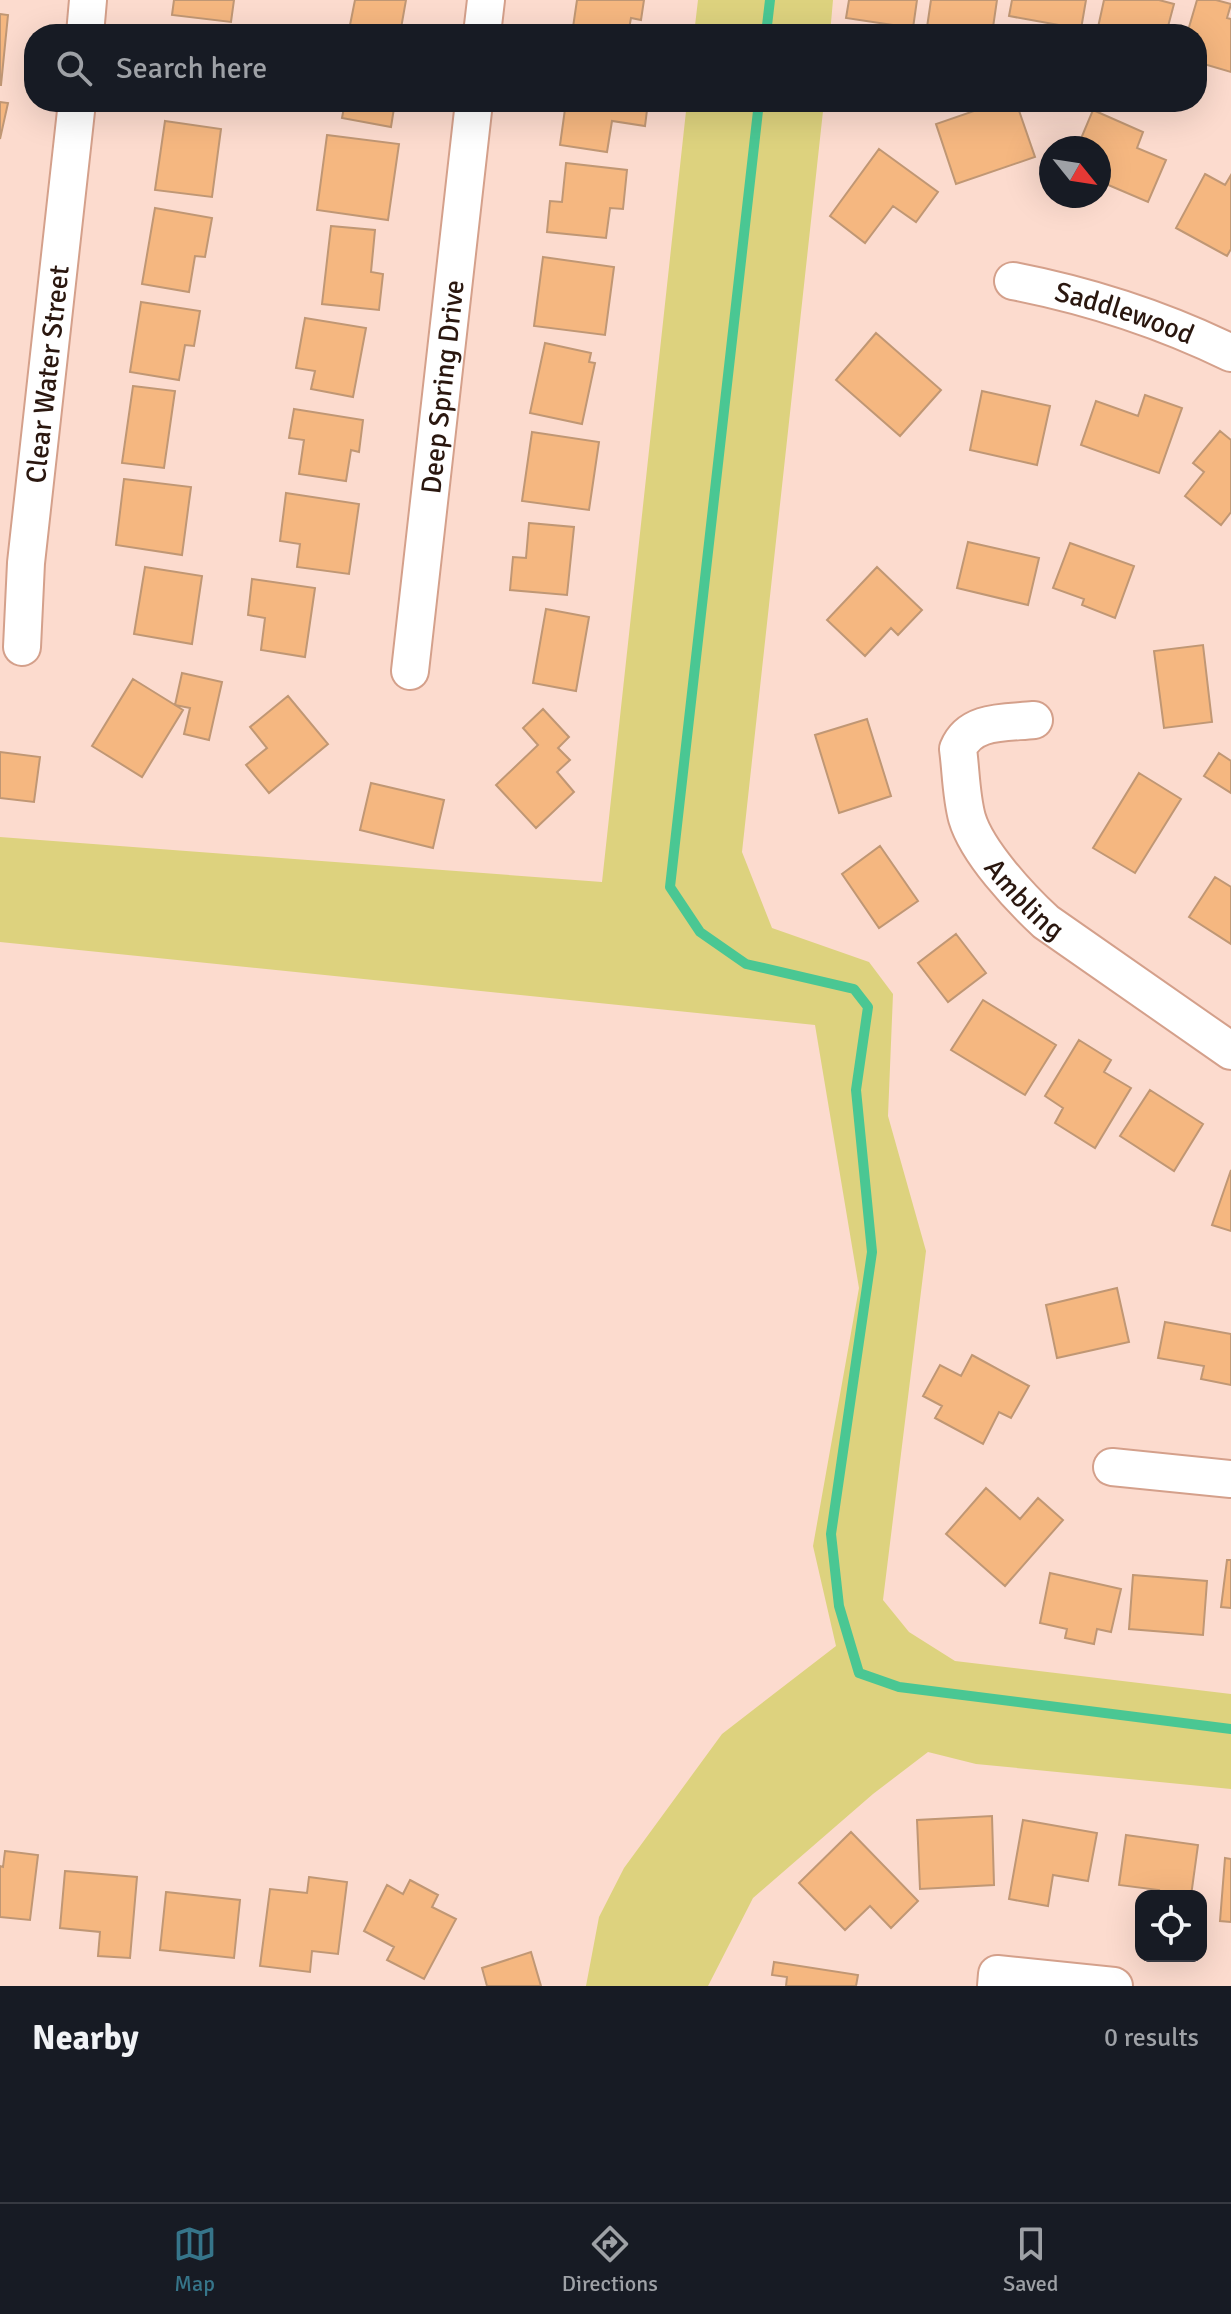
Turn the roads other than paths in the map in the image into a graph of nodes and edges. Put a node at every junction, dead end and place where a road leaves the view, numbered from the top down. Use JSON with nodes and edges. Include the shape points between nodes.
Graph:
{"nodes":[{"id":1,"x":88,"y":0,"type":"edge"},
{"id":2,"x":486,"y":0,"type":"edge"},
{"id":3,"x":86,"y":24,"type":"edge"},
{"id":4,"x":483,"y":24,"type":"edge"},
{"id":5,"x":76,"y":112,"type":"edge"},
{"id":6,"x":473,"y":112,"type":"edge"},
{"id":7,"x":1013,"y":281,"type":"dead end"},
{"id":8,"x":1231,"y":353,"type":"edge"},
{"id":9,"x":22,"y":647,"type":"dead end"},
{"id":10,"x":410,"y":671,"type":"dead end"},
{"id":11,"x":1034,"y":720,"type":"dead end"},
{"id":12,"x":1231,"y":1051,"type":"edge"},
{"id":13,"x":1112,"y":1467,"type":"dead end"},
{"id":14,"x":1231,"y":1479,"type":"edge"},
{"id":15,"x":997,"y":1980,"type":"edge"},
{"id":16,"x":1114,"y":1986,"type":"edge"}],
"edges":[{"from":1,"to":3,"type":"street"},
{"from":2,"to":4,"type":"street"},
{"from":5,"to":9,"type":"street","name":"Clear Water Street","via":[[26,563]]},
{"from":6,"to":10,"type":"street","name":"Deep Spring Drive"},
{"from":7,"to":8,"type":"street","name":"Saddlewood","via":[[1126,309]]},
{"from":11,"to":12,"type":"street","name":"Ambling","via":[[976,727],[958,749],[967,819],[989,859],[1046,922]]},
{"from":13,"to":14,"type":"street"},
{"from":15,"to":16,"type":"street"}]}
